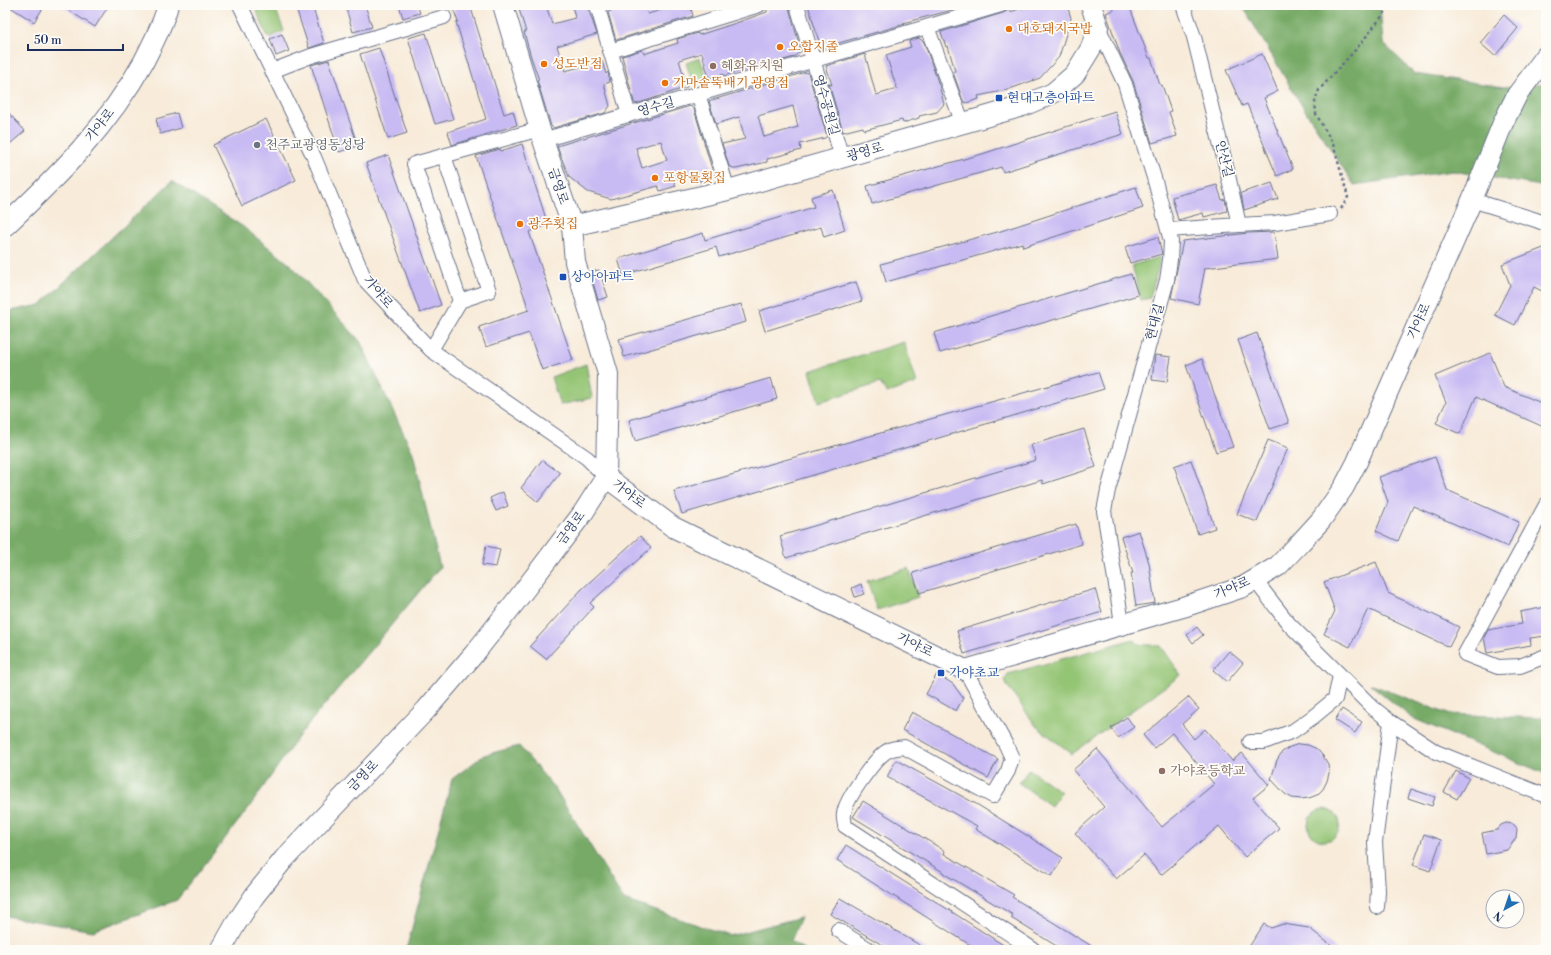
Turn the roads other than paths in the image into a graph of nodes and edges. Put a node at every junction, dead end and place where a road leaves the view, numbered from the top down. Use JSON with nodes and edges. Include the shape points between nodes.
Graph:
{"nodes":[{"id":1,"x":168,"y":5,"type":"edge"},
{"id":2,"x":240,"y":5,"type":"edge"},
{"id":3,"x":503,"y":5,"type":"edge"},
{"id":4,"x":597,"y":5,"type":"edge"},
{"id":5,"x":759,"y":5,"type":"edge"},
{"id":6,"x":797,"y":5,"type":"edge"},
{"id":7,"x":1001,"y":5,"type":"edge"},
{"id":8,"x":1091,"y":5,"type":"edge"},
{"id":9,"x":1183,"y":5,"type":"edge"},
{"id":10,"x":444,"y":18,"type":"dead end"},
{"id":11,"x":927,"y":27,"type":"junction"},
{"id":12,"x":1098,"y":27,"type":"junction"},
{"id":13,"x":610,"y":51,"type":"junction"},
{"id":14,"x":1546,"y":56,"type":"edge"},
{"id":15,"x":813,"y":60,"type":"junction"},
{"id":16,"x":272,"y":71,"type":"junction"},
{"id":17,"x":698,"y":94,"type":"junction"},
{"id":18,"x":629,"y":115,"type":"junction"},
{"id":19,"x":963,"y":124,"type":"junction"},
{"id":20,"x":541,"y":135,"type":"junction"},
{"id":21,"x":444,"y":156,"type":"junction"},
{"id":22,"x":842,"y":158,"type":"junction"},
{"id":23,"x":728,"y":190,"type":"junction"},
{"id":24,"x":1472,"y":200,"type":"junction"},
{"id":25,"x":1330,"y":214,"type":"road end"},
{"id":26,"x":1546,"y":224,"type":"edge"},
{"id":27,"x":1239,"y":225,"type":"junction"},
{"id":28,"x":5,"y":226,"type":"edge"},
{"id":29,"x":572,"y":226,"type":"junction"},
{"id":30,"x":1168,"y":230,"type":"junction"},
{"id":31,"x":460,"y":302,"type":"junction"},
{"id":32,"x":432,"y":350,"type":"junction"},
{"id":33,"x":606,"y":477,"type":"junction"},
{"id":34,"x":1546,"y":505,"type":"edge"},
{"id":35,"x":1254,"y":580,"type":"junction"},
{"id":36,"x":1122,"y":623,"type":"junction"},
{"id":37,"x":1546,"y":656,"type":"edge"},
{"id":38,"x":965,"y":670,"type":"junction"},
{"id":39,"x":1340,"y":676,"type":"junction"},
{"id":40,"x":1391,"y":722,"type":"junction"},
{"id":41,"x":1250,"y":742,"type":"dead end"},
{"id":42,"x":1546,"y":796,"type":"edge"},
{"id":43,"x":1377,"y":907,"type":"dead end"},
{"id":44,"x":838,"y":930,"type":"dead end"},
{"id":45,"x":221,"y":950,"type":"edge"},
{"id":46,"x":870,"y":950,"type":"edge"},
{"id":47,"x":1034,"y":950,"type":"edge"}],
"edges":[{"from":1,"to":28,"type":"street","name":"가야로","via":[[154,41],[108,118],[42,191]]},
{"from":2,"to":16,"type":"street","name":"가야로"},
{"from":3,"to":20,"type":"street","name":"금영로"},
{"from":4,"to":13,"type":"street","name":"영수길"},
{"from":5,"to":13,"type":"street"},
{"from":6,"to":15,"type":"street","name":"영수공원길"},
{"from":7,"to":11,"type":"street","name":"영수길"},
{"from":8,"to":12,"type":"street"},
{"from":9,"to":27,"type":"street","name":"안산길","via":[[1194,38]]},
{"from":10,"to":16,"type":"street","via":[[310,56]]},
{"from":11,"to":15,"type":"street","name":"영수길"},
{"from":11,"to":19,"type":"street"},
{"from":12,"to":19,"type":"street","name":"광영로","via":[[1091,48],[1075,74],[1053,93],[1023,106]]},
{"from":12,"to":30,"type":"street","name":"현대길","via":[[1125,84]]},
{"from":13,"to":18,"type":"street","name":"영수길"},
{"from":14,"to":24,"type":"street","name":"가야로","via":[[1518,95],[1503,123]]},
{"from":15,"to":17,"type":"street","name":"영수길"},
{"from":15,"to":22,"type":"street","name":"영수공원길"},
{"from":16,"to":32,"type":"street","name":"가야로","via":[[314,156],[365,280]]},
{"from":17,"to":18,"type":"street","name":"영수길"},
{"from":17,"to":23,"type":"street"},
{"from":18,"to":20,"type":"street"},
{"from":19,"to":22,"type":"street","name":"광영로"},
{"from":20,"to":21,"type":"street"},
{"from":20,"to":29,"type":"street","name":"금영로"},
{"from":21,"to":31,"type":"street","via":[[489,291]]},
{"from":21,"to":31,"type":"street","via":[[414,164]]},
{"from":22,"to":23,"type":"street","name":"광영로"},
{"from":23,"to":29,"type":"street","name":"광영로"},
{"from":24,"to":26,"type":"street"},
{"from":24,"to":35,"type":"street","name":"가야로","via":[[1344,487],[1322,520],[1278,566]]},
{"from":25,"to":27,"type":"street","via":[[1275,223]]},
{"from":27,"to":30,"type":"street"},
{"from":29,"to":33,"type":"street","name":"금영로","via":[[575,262],[608,374]]},
{"from":30,"to":36,"type":"street","name":"현대길","via":[[1171,241],[1166,280],[1104,511]]},
{"from":31,"to":32,"type":"street"},
{"from":32,"to":33,"type":"street","name":"가야로","via":[[587,458]]},
{"from":33,"to":38,"type":"street","name":"가야로","via":[[672,527]]},
{"from":33,"to":45,"type":"street","name":"금영로","via":[[583,513],[474,654],[426,710],[284,859],[255,894]]},
{"from":34,"to":37,"type":"street","via":[[1465,654],[1498,667],[1520,666]]},
{"from":35,"to":36,"type":"street","name":"가야로","via":[[1243,587],[1183,607]]},
{"from":35,"to":39,"type":"street","via":[[1289,624]]},
{"from":36,"to":38,"type":"street","name":"가야로"},
{"from":38,"to":47,"type":"street","via":[[1012,758],[1008,771],[993,796],[904,747],[889,750],[877,759],[867,772],[846,806],[845,826]]},
{"from":39,"to":40,"type":"street"},
{"from":39,"to":41,"type":"street","via":[[1335,699],[1313,717],[1292,731],[1264,742]]},
{"from":40,"to":42,"type":"street","via":[[1436,752]]},
{"from":40,"to":43,"type":"street","via":[[1375,842]]},
{"from":44,"to":46,"type":"street"}]}
